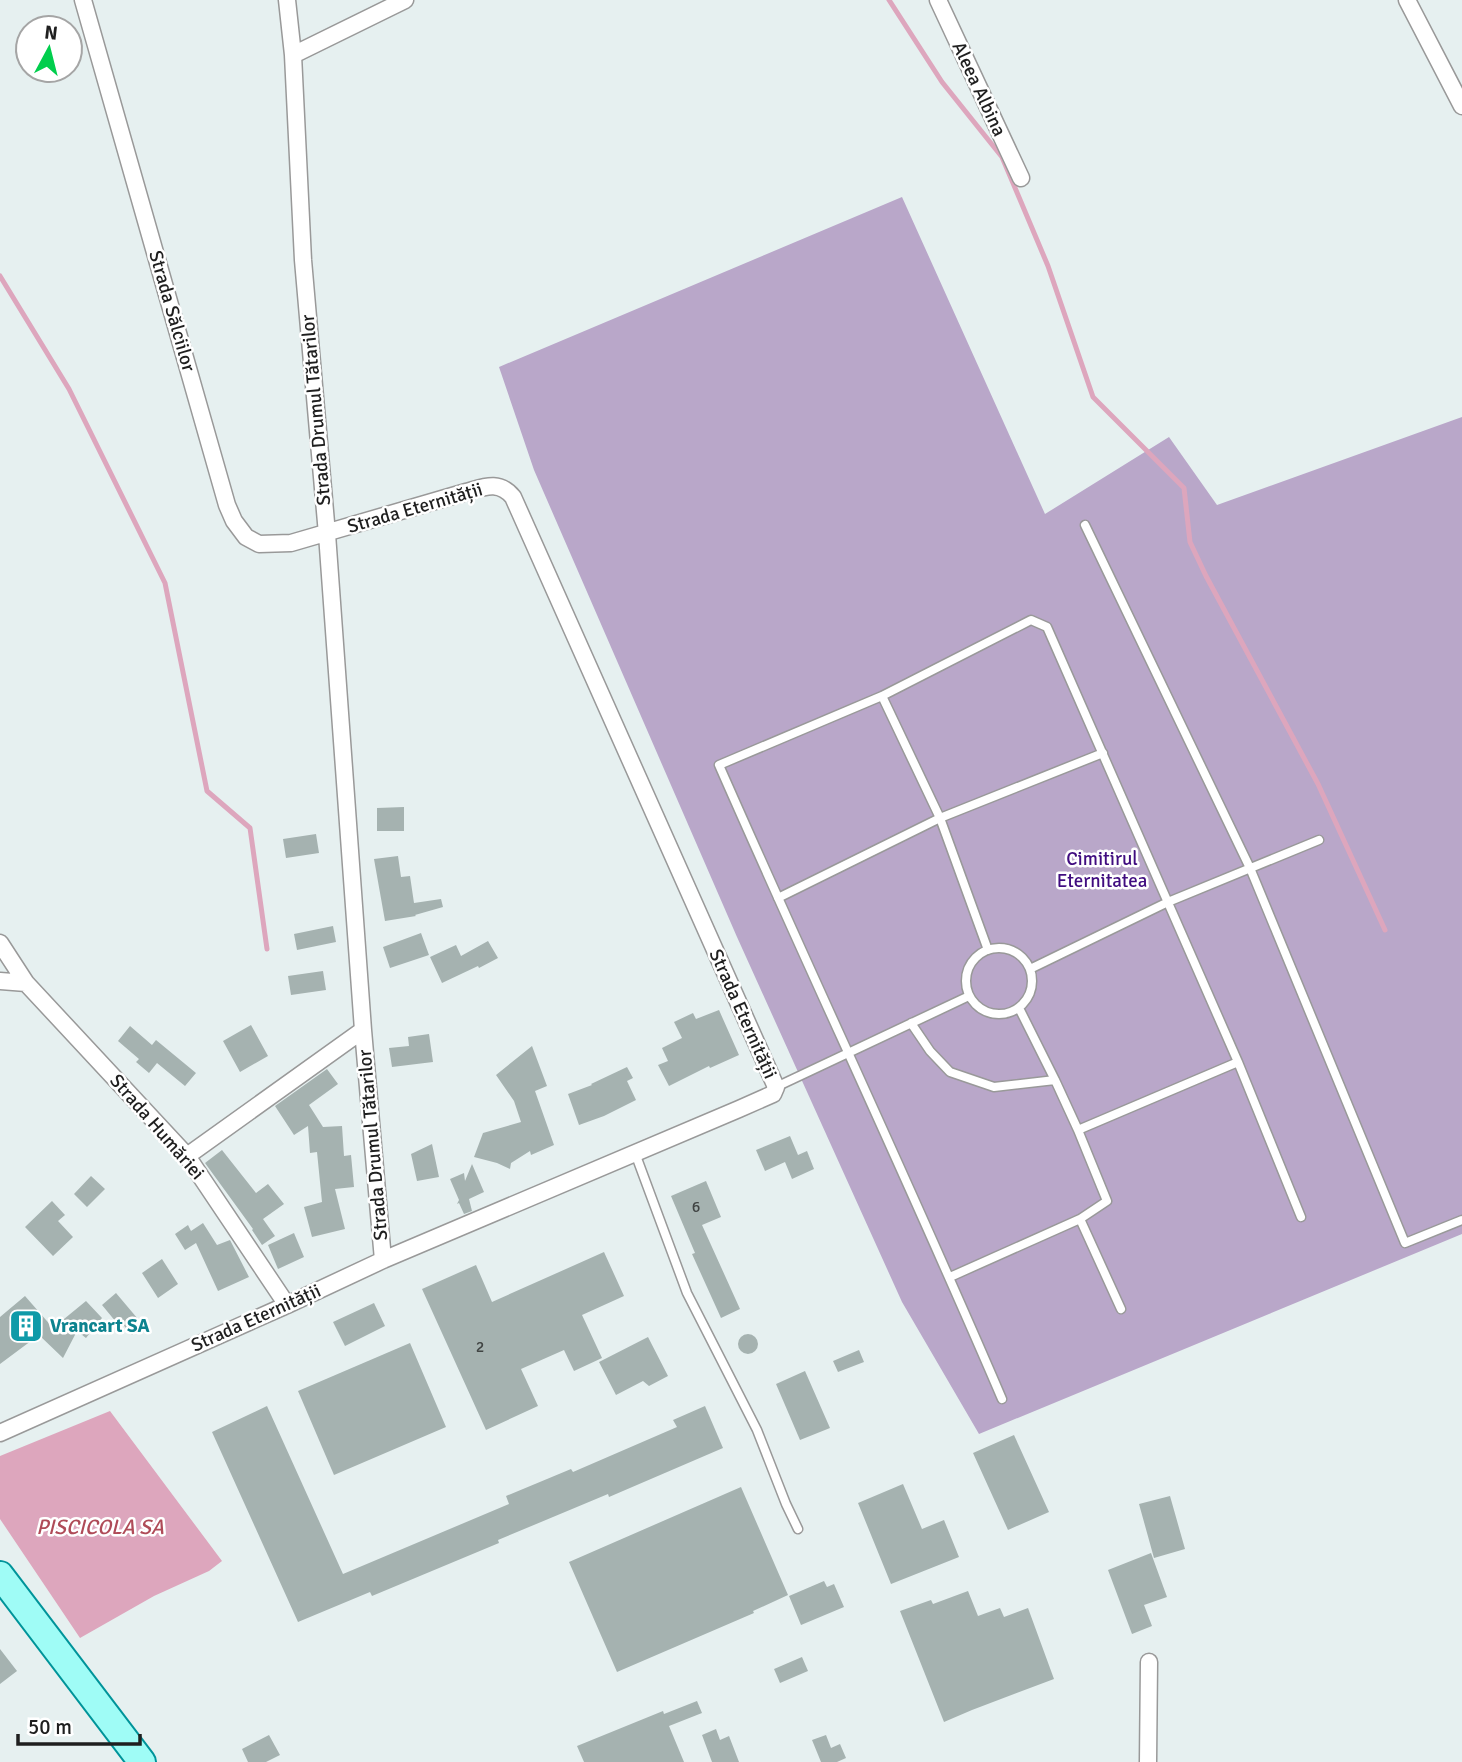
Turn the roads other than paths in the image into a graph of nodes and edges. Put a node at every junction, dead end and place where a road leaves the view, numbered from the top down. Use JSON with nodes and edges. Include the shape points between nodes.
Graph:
{"nodes":[{"id":1,"x":83,"y":0,"type":"edge"},
{"id":2,"x":287,"y":0,"type":"edge"},
{"id":3,"x":405,"y":0,"type":"edge"},
{"id":4,"x":938,"y":0,"type":"edge"},
{"id":5,"x":1407,"y":0,"type":"edge"},
{"id":6,"x":293,"y":55,"type":"junction"},
{"id":7,"x":1462,"y":106,"type":"edge"},
{"id":8,"x":1021,"y":178,"type":"dead end"},
{"id":9,"x":1085,"y":525,"type":"dead end"},
{"id":10,"x":327,"y":534,"type":"junction"},
{"id":11,"x":882,"y":696,"type":"junction"},
{"id":12,"x":1103,"y":753,"type":"junction"},
{"id":13,"x":940,"y":818,"type":"junction"},
{"id":14,"x":1319,"y":840,"type":"dead end"},
{"id":15,"x":1250,"y":868,"type":"junction"},
{"id":16,"x":778,"y":898,"type":"junction"},
{"id":17,"x":1168,"y":902,"type":"junction"},
{"id":18,"x":0,"y":943,"type":"edge"},
{"id":19,"x":988,"y":950,"type":"junction"},
{"id":20,"x":1030,"y":969,"type":"junction"},
{"id":21,"x":0,"y":981,"type":"edge"},
{"id":22,"x":26,"y":983,"type":"junction"},
{"id":23,"x":969,"y":996,"type":"junction"},
{"id":24,"x":1019,"y":1008,"type":"junction"},
{"id":25,"x":911,"y":1023,"type":"junction"},
{"id":26,"x":363,"y":1030,"type":"junction"},
{"id":27,"x":849,"y":1052,"type":"junction"},
{"id":28,"x":1238,"y":1062,"type":"junction"},
{"id":29,"x":1055,"y":1080,"type":"junction"},
{"id":30,"x":776,"y":1087,"type":"junction"},
{"id":31,"x":1079,"y":1130,"type":"junction"},
{"id":32,"x":635,"y":1153,"type":"junction"},
{"id":33,"x":187,"y":1156,"type":"junction"},
{"id":34,"x":1301,"y":1217,"type":"dead end"},
{"id":35,"x":1080,"y":1219,"type":"junction"},
{"id":36,"x":1462,"y":1220,"type":"edge"},
{"id":37,"x":383,"y":1260,"type":"junction"},
{"id":38,"x":950,"y":1277,"type":"junction"},
{"id":39,"x":287,"y":1305,"type":"junction"},
{"id":40,"x":1121,"y":1309,"type":"dead end"},
{"id":41,"x":1002,"y":1399,"type":"dead end"},
{"id":42,"x":0,"y":1433,"type":"edge"},
{"id":43,"x":798,"y":1529,"type":"dead end"},
{"id":44,"x":0,"y":1575,"type":"edge"},
{"id":45,"x":1149,"y":1662,"type":"dead end"},
{"id":46,"x":142,"y":1762,"type":"edge"},
{"id":47,"x":1148,"y":1762,"type":"edge"}],
"edges":[{"from":1,"to":10,"type":"street","name":"Strada Sălciilor","via":[[230,513],[246,537],[259,544],[291,543]]},
{"from":2,"to":6,"type":"street","name":"Strada Drumul Tătarilor"},
{"from":3,"to":6,"type":"street"},
{"from":4,"to":8,"type":"street","name":"Aleea Albina"},
{"from":5,"to":7,"type":"street"},
{"from":6,"to":10,"type":"street","name":"Strada Drumul Tătarilor","via":[[303,260]]},
{"from":9,"to":15,"type":"lane"},
{"from":10,"to":26,"type":"street","name":"Strada Drumul Tătarilor"},
{"from":10,"to":30,"type":"street","name":"Strada Eternității","via":[[492,485],[507,489]]},
{"from":11,"to":12,"type":"lane","via":[[1031,620],[1048,627]]},
{"from":11,"to":13,"type":"lane"},
{"from":11,"to":16,"type":"lane","via":[[719,765]]},
{"from":12,"to":13,"type":"lane"},
{"from":12,"to":17,"type":"lane"},
{"from":13,"to":16,"type":"lane"},
{"from":13,"to":19,"type":"lane"},
{"from":14,"to":15,"type":"lane"},
{"from":15,"to":17,"type":"lane"},
{"from":15,"to":36,"type":"lane","via":[[1405,1243]]},
{"from":16,"to":27,"type":"lane"},
{"from":17,"to":20,"type":"lane"},
{"from":17,"to":28,"type":"lane"},
{"from":18,"to":22,"type":"street","name":"Strada Humăriei"},
{"from":19,"to":20,"type":"lane","via":[[1015,953]]},
{"from":19,"to":23,"type":"lane","via":[[968,969]]},
{"from":20,"to":24,"type":"lane","via":[[1031,990]]},
{"from":21,"to":22,"type":"street"},
{"from":22,"to":33,"type":"street","name":"Strada Humăriei"},
{"from":23,"to":24,"type":"lane","via":[[989,1013]]},
{"from":23,"to":25,"type":"lane"},
{"from":24,"to":29,"type":"lane"},
{"from":25,"to":27,"type":"lane"},
{"from":25,"to":29,"type":"lane","via":[[950,1072],[994,1087]]},
{"from":26,"to":33,"type":"street","name":"Strada Drumul Tătarilor"},
{"from":26,"to":37,"type":"street","name":"Strada Drumul Tătarilor"},
{"from":27,"to":30,"type":"lane"},
{"from":27,"to":38,"type":"lane"},
{"from":28,"to":31,"type":"lane"},
{"from":28,"to":34,"type":"lane"},
{"from":29,"to":31,"type":"lane"},
{"from":30,"to":32,"type":"street","name":"Strada Eternității","via":[[773,1094]]},
{"from":31,"to":35,"type":"lane","via":[[1107,1201]]},
{"from":32,"to":37,"type":"street","name":"Strada Eternității"},
{"from":32,"to":43,"type":"lane","via":[[687,1293],[757,1430]]},
{"from":33,"to":39,"type":"street","name":"Strada Humăriei"},
{"from":35,"to":38,"type":"lane"},
{"from":35,"to":40,"type":"lane"},
{"from":37,"to":39,"type":"street","name":"Strada Eternității"},
{"from":38,"to":41,"type":"lane"},
{"from":39,"to":42,"type":"street","name":"Strada Eternității"},
{"from":44,"to":46,"type":"main road"},
{"from":45,"to":47,"type":"street"}]}
